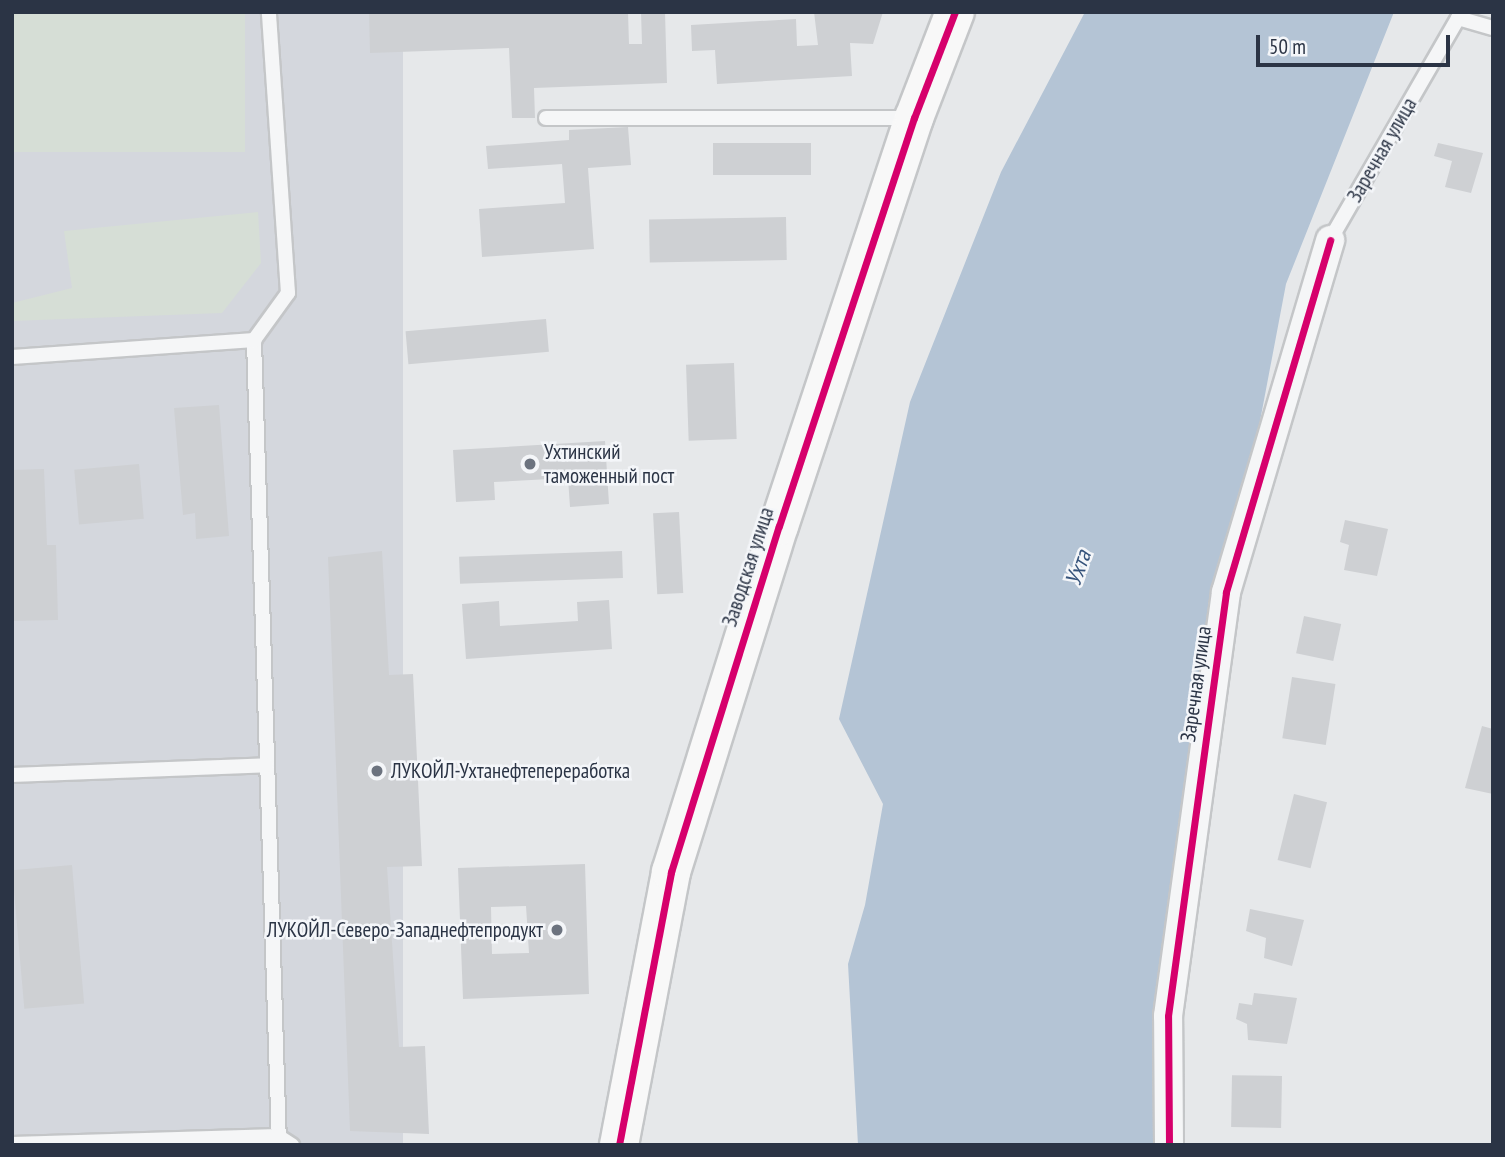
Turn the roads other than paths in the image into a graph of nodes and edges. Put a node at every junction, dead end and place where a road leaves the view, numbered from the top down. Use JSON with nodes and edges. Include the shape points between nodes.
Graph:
{"nodes":[{"id":1,"x":269,"y":12,"type":"edge"},
{"id":2,"x":955,"y":12,"type":"edge"},
{"id":3,"x":1493,"y":28,"type":"edge"},
{"id":4,"x":546,"y":118,"type":"dead end"},
{"id":5,"x":914,"y":118,"type":"junction"},
{"id":6,"x":1330,"y":240,"type":"joint"},
{"id":7,"x":254,"y":340,"type":"junction"},
{"id":8,"x":12,"y":357,"type":"edge"},
{"id":9,"x":267,"y":765,"type":"junction"},
{"id":10,"x":12,"y":775,"type":"edge"},
{"id":11,"x":279,"y":1141,"type":"edge"},
{"id":12,"x":12,"y":1144,"type":"edge"},
{"id":13,"x":292,"y":1145,"type":"edge"},
{"id":14,"x":619,"y":1145,"type":"edge"},
{"id":15,"x":1169,"y":1145,"type":"edge"}],
"edges":[{"from":1,"to":7,"type":"lane","via":[[288,293]]},
{"from":2,"to":5,"type":"street","name":"Заводская улица"},
{"from":3,"to":6,"type":"lane","name":"Заречная улица","via":[[1458,18]]},
{"from":4,"to":5,"type":"lane"},
{"from":5,"to":14,"type":"street","name":"Заводская улица","via":[[671,872]]},
{"from":6,"to":15,"type":"street","name":"Заречная улица","via":[[1226,592],[1168,1016]]},
{"from":7,"to":8,"type":"lane"},
{"from":7,"to":9,"type":"lane"},
{"from":9,"to":10,"type":"lane"},
{"from":9,"to":11,"type":"lane"},
{"from":11,"to":12,"type":"lane"},
{"from":11,"to":13,"type":"lane"}]}
